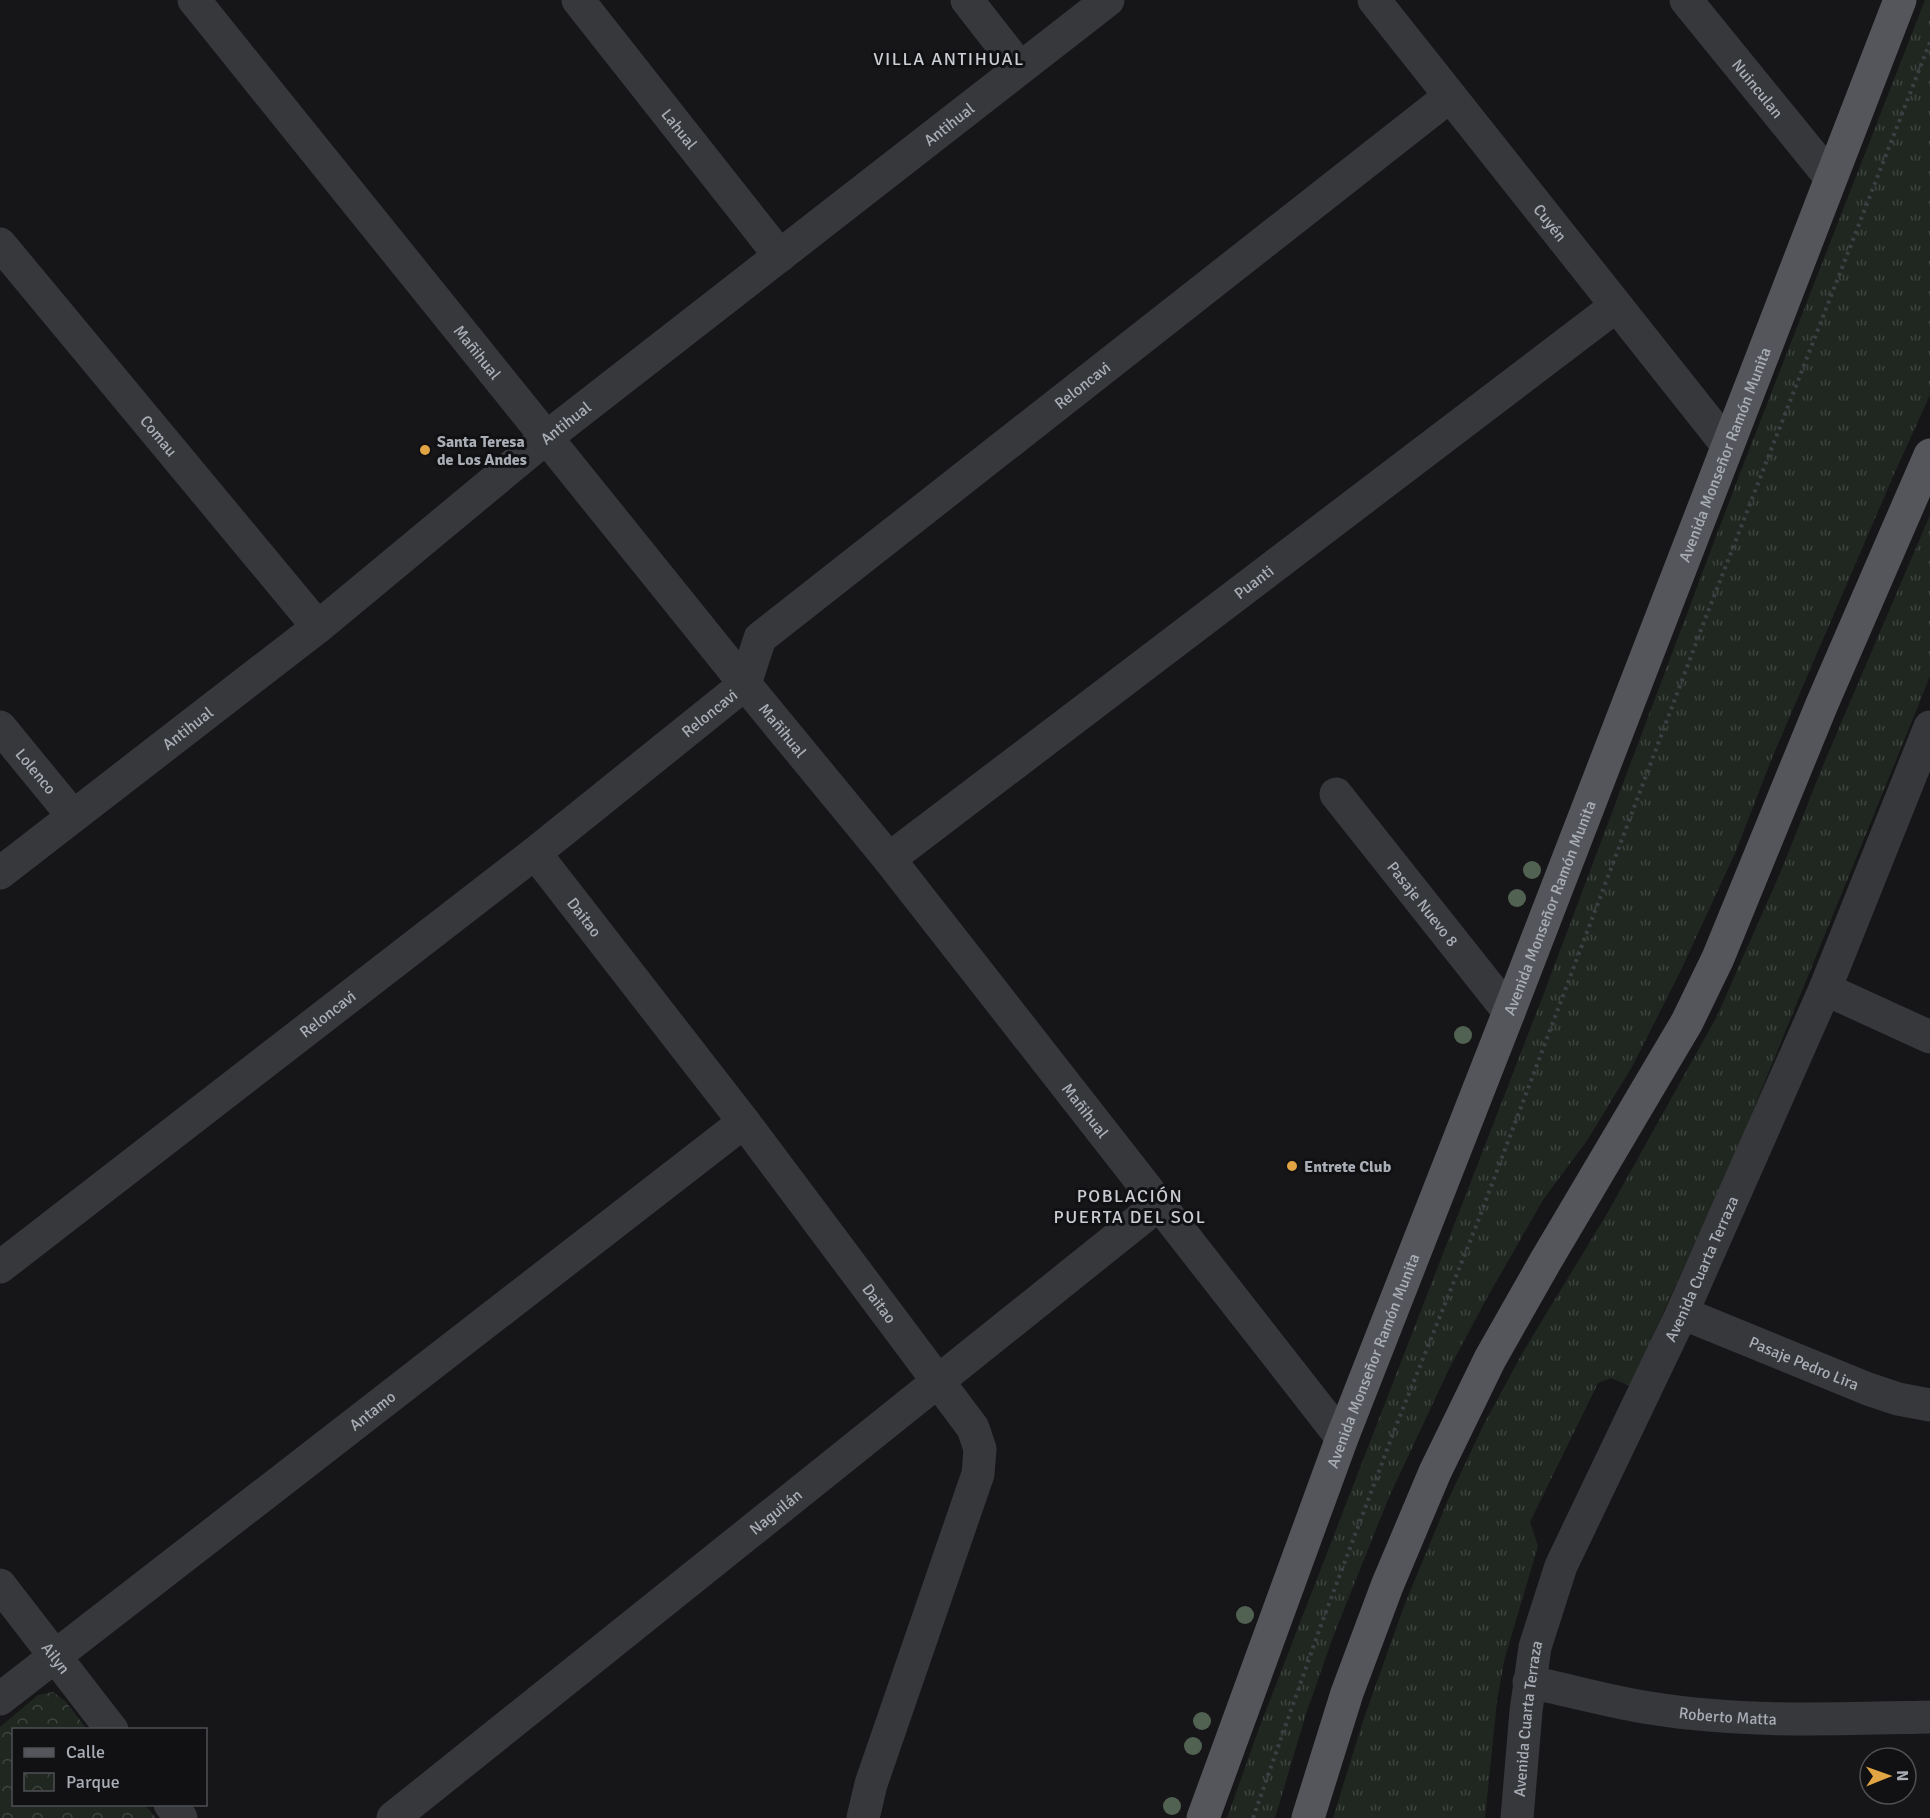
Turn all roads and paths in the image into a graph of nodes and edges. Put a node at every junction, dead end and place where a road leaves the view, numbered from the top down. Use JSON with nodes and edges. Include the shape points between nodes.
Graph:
{"nodes":[{"id":1,"x":194,"y":0,"type":"edge"},
{"id":2,"x":578,"y":0,"type":"edge"},
{"id":3,"x":967,"y":0,"type":"edge"},
{"id":4,"x":1108,"y":0,"type":"edge"},
{"id":5,"x":1374,"y":0,"type":"edge"},
{"id":6,"x":1686,"y":0,"type":"edge"},
{"id":7,"x":1900,"y":0,"type":"edge"},
{"id":8,"x":1930,"y":42,"type":"edge"},
{"id":9,"x":1020,"y":68,"type":"junction"},
{"id":10,"x":1450,"y":96,"type":"junction"},
{"id":11,"x":1830,"y":177,"type":"junction"},
{"id":12,"x":0,"y":243,"type":"edge"},
{"id":13,"x":780,"y":255,"type":"junction"},
{"id":14,"x":1616,"y":306,"type":"junction"},
{"id":15,"x":547,"y":437,"type":"junction"},
{"id":16,"x":1727,"y":445,"type":"junction"},
{"id":17,"x":1930,"y":455,"type":"edge"},
{"id":18,"x":318,"y":627,"type":"junction"},
{"id":19,"x":745,"y":684,"type":"junction"},
{"id":20,"x":0,"y":727,"type":"edge"},
{"id":21,"x":1930,"y":727,"type":"edge"},
{"id":22,"x":1336,"y":794,"type":"dead end"},
{"id":23,"x":73,"y":816,"type":"junction"},
{"id":24,"x":535,"y":853,"type":"junction"},
{"id":25,"x":889,"y":859,"type":"junction"},
{"id":26,"x":0,"y":873,"type":"edge"},
{"id":27,"x":1825,"y":989,"type":"junction"},
{"id":28,"x":1509,"y":1012,"type":"junction"},
{"id":29,"x":1930,"y":1037,"type":"edge"},
{"id":30,"x":744,"y":1122,"type":"junction"},
{"id":31,"x":1158,"y":1205,"type":"junction"},
{"id":32,"x":0,"y":1268,"type":"edge"},
{"id":33,"x":1682,"y":1313,"type":"junction"},
{"id":34,"x":939,"y":1382,"type":"junction"},
{"id":35,"x":1930,"y":1405,"type":"edge"},
{"id":36,"x":1342,"y":1438,"type":"junction"},
{"id":37,"x":0,"y":1585,"type":"edge"},
{"id":38,"x":55,"y":1656,"type":"junction"},
{"id":39,"x":1529,"y":1682,"type":"junction"},
{"id":40,"x":0,"y":1699,"type":"edge"},
{"id":41,"x":1930,"y":1717,"type":"edge"},
{"id":42,"x":110,"y":1728,"type":"edge"},
{"id":43,"x":172,"y":1806,"type":"edge"},
{"id":44,"x":181,"y":1818,"type":"edge"},
{"id":45,"x":393,"y":1818,"type":"edge"},
{"id":46,"x":863,"y":1818,"type":"edge"},
{"id":47,"x":1203,"y":1818,"type":"edge"},
{"id":48,"x":1253,"y":1818,"type":"edge"},
{"id":49,"x":1308,"y":1818,"type":"edge"},
{"id":50,"x":1516,"y":1818,"type":"edge"}],
"edges":[{"from":1,"to":15,"type":"street","name":"Mañihual"},
{"from":2,"to":13,"type":"street","name":"Lahual"},
{"from":3,"to":9,"type":"street"},
{"from":4,"to":9,"type":"street","name":"Antihual"},
{"from":5,"to":10,"type":"street","name":"Cuyén"},
{"from":6,"to":11,"type":"street","name":"Nuinculan"},
{"from":7,"to":11,"type":"main road","name":"Avenida Monseñor Ramón Munita"},
{"from":8,"to":48,"type":"path","via":[[1392,1437]]},
{"from":9,"to":13,"type":"street","name":"Antihual"},
{"from":10,"to":14,"type":"street","name":"Cuyén"},
{"from":10,"to":19,"type":"street","name":"Reloncavi","via":[[760,638]]},
{"from":11,"to":16,"type":"main road","name":"Avenida Monseñor Ramón Munita"},
{"from":12,"to":18,"type":"street","name":"Comau"},
{"from":13,"to":15,"type":"street","name":"Antihual"},
{"from":14,"to":16,"type":"street","name":"Cuyén"},
{"from":14,"to":25,"type":"street","name":"Puanti"},
{"from":15,"to":18,"type":"street","name":"Antihual"},
{"from":15,"to":19,"type":"street","name":"Mañihual"},
{"from":16,"to":28,"type":"main road","name":"Avenida Monseñor Ramón Munita"},
{"from":17,"to":49,"type":"main road","via":[[1718,958],[1687,1022],[1490,1359],[1435,1472],[1347,1693]]},
{"from":18,"to":23,"type":"street","name":"Antihual"},
{"from":19,"to":24,"type":"street","name":"Reloncavi"},
{"from":19,"to":25,"type":"street","name":"Mañihual"},
{"from":20,"to":23,"type":"street","name":"Lolenco"},
{"from":21,"to":27,"type":"street","name":"Avenida Cuarta Terraza"},
{"from":22,"to":28,"type":"street","name":"Pasaje Nuevo 8"},
{"from":23,"to":26,"type":"street","name":"Antihual"},
{"from":24,"to":30,"type":"street","name":"Daitao"},
{"from":24,"to":32,"type":"street","name":"Reloncavi"},
{"from":25,"to":31,"type":"street","name":"Mañihual"},
{"from":27,"to":29,"type":"street"},
{"from":27,"to":33,"type":"street","name":"Avenida Cuarta Terraza"},
{"from":28,"to":36,"type":"main road","name":"Avenida Monseñor Ramón Munita"},
{"from":30,"to":34,"type":"street","name":"Daitao"},
{"from":30,"to":38,"type":"street","name":"Antamo"},
{"from":31,"to":34,"type":"street","name":"Naguilán"},
{"from":31,"to":36,"type":"street","name":"Mañihual"},
{"from":33,"to":35,"type":"street","name":"Pasaje Pedro Lira","via":[[1868,1389]]},
{"from":33,"to":39,"type":"street","name":"Avenida Cuarta Terraza","via":[[1561,1566],[1535,1647]]},
{"from":34,"to":45,"type":"street","name":"Naguilán"},
{"from":34,"to":46,"type":"street","name":"Daitao","via":[[973,1428],[980,1449],[978,1474],[871,1784]]},
{"from":36,"to":47,"type":"main road","name":"Avenida Monseñor Ramón Munita"},
{"from":37,"to":38,"type":"street","name":"Ailyn"},
{"from":38,"to":40,"type":"street","name":"Antamo"},
{"from":38,"to":42,"type":"street","name":"Ailyn"},
{"from":39,"to":41,"type":"street","name":"Roberto Matta","via":[[1650,1708],[1711,1715]]},
{"from":39,"to":50,"type":"street","name":"Avenida Cuarta Terraza"},
{"from":43,"to":44,"type":"street"}]}
